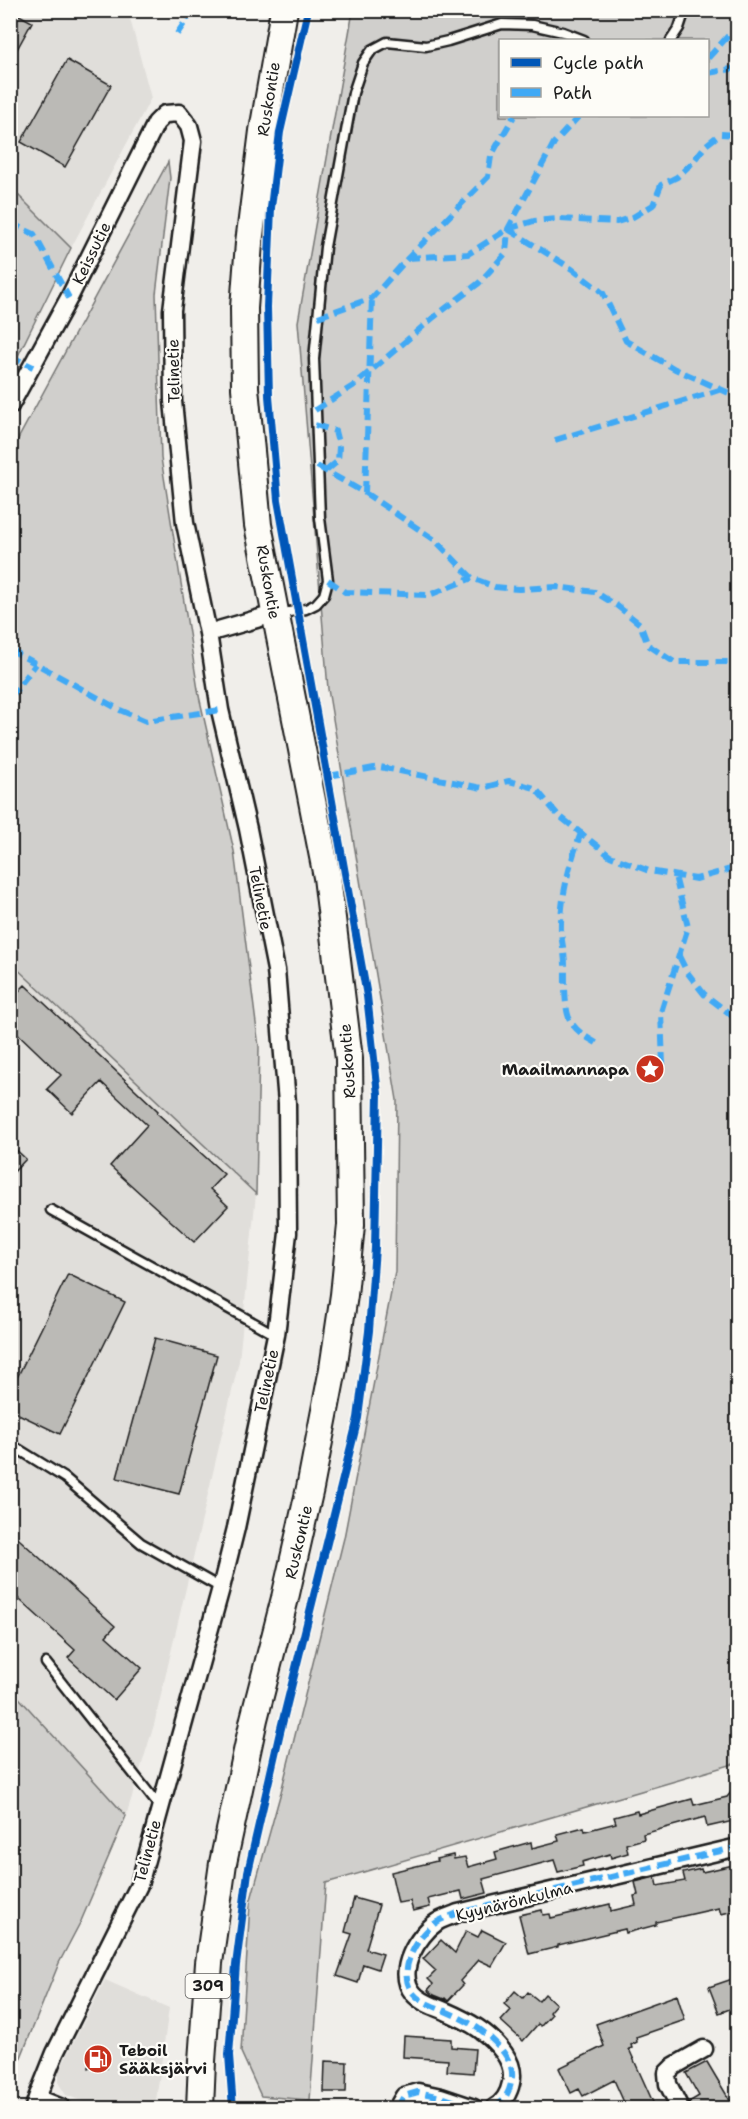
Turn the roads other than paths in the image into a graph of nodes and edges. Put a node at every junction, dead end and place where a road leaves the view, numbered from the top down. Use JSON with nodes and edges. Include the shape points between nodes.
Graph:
{"nodes":[{"id":1,"x":284,"y":10,"type":"edge"},
{"id":2,"x":685,"y":10,"type":"edge"},
{"id":3,"x":581,"y":39,"type":"edge"},
{"id":4,"x":671,"y":39,"type":"edge"},
{"id":5,"x":179,"y":112,"type":"joint"},
{"id":6,"x":10,"y":406,"type":"edge"},
{"id":7,"x":274,"y":614,"type":"junction"},
{"id":8,"x":208,"y":633,"type":"junction"},
{"id":9,"x":51,"y":1210,"type":"dead end"},
{"id":10,"x":276,"y":1335,"type":"junction"},
{"id":11,"x":10,"y":1444,"type":"edge"},
{"id":12,"x":221,"y":1588,"type":"junction"},
{"id":13,"x":46,"y":1663,"type":"dead end"},
{"id":14,"x":159,"y":1806,"type":"junction"},
{"id":15,"x":738,"y":1847,"type":"edge"},
{"id":16,"x":704,"y":2049,"type":"dead end"},
{"id":17,"x":35,"y":2104,"type":"edge"},
{"id":18,"x":62,"y":2109,"type":"edge"},
{"id":19,"x":200,"y":2109,"type":"edge"},
{"id":20,"x":397,"y":2109,"type":"edge"},
{"id":21,"x":474,"y":2109,"type":"edge"},
{"id":22,"x":494,"y":2109,"type":"edge"},
{"id":23,"x":680,"y":2109,"type":"edge"}],
"edges":[{"from":1,"to":7,"type":"main road","name":"Ruskontie","number":"309","via":[[263,131],[244,308],[251,470]]},
{"from":2,"to":4,"type":"lane"},
{"from":3,"to":7,"type":"lane","via":[[532,25],[502,24],[426,46],[387,42],[372,50],[363,63],[353,93],[325,247],[314,359],[320,518],[328,580],[324,595],[316,604]]},
{"from":5,"to":6,"type":"street","name":"Keissutie","via":[[165,114],[156,123]]},
{"from":5,"to":8,"type":"street","name":"Telinetie","via":[[193,141],[172,310],[173,401],[185,523]]},
{"from":7,"to":8,"type":"street"},
{"from":7,"to":19,"type":"main road","name":"Ruskontie","number":"309","via":[[330,900],[349,1059],[351,1225],[344,1295],[310,1488],[223,1863],[209,1964]]},
{"from":8,"to":10,"type":"street","name":"Telinetie","via":[[220,710],[276,970],[288,1103],[288,1233]]},
{"from":9,"to":10,"type":"lane"},
{"from":10,"to":12,"type":"street","name":"Telinetie"},
{"from":11,"to":12,"type":"lane","via":[[65,1478],[141,1543]]},
{"from":12,"to":14,"type":"street","name":"Telinetie"},
{"from":13,"to":14,"type":"lane"},
{"from":14,"to":17,"type":"street","name":"Telinetie","via":[[139,1885],[55,2053]]},
{"from":15,"to":22,"type":"street","name":"Kyynärönkulma","via":[[459,1913],[438,1921],[423,1934],[406,1970],[408,1984],[421,2000],[473,2024],[509,2060],[513,2074],[509,2092]]},
{"from":16,"to":23,"type":"street","via":[[668,2073],[668,2084]]},
{"from":17,"to":18,"type":"street"},
{"from":20,"to":21,"type":"street","via":[[404,2096],[418,2092]]}]}
